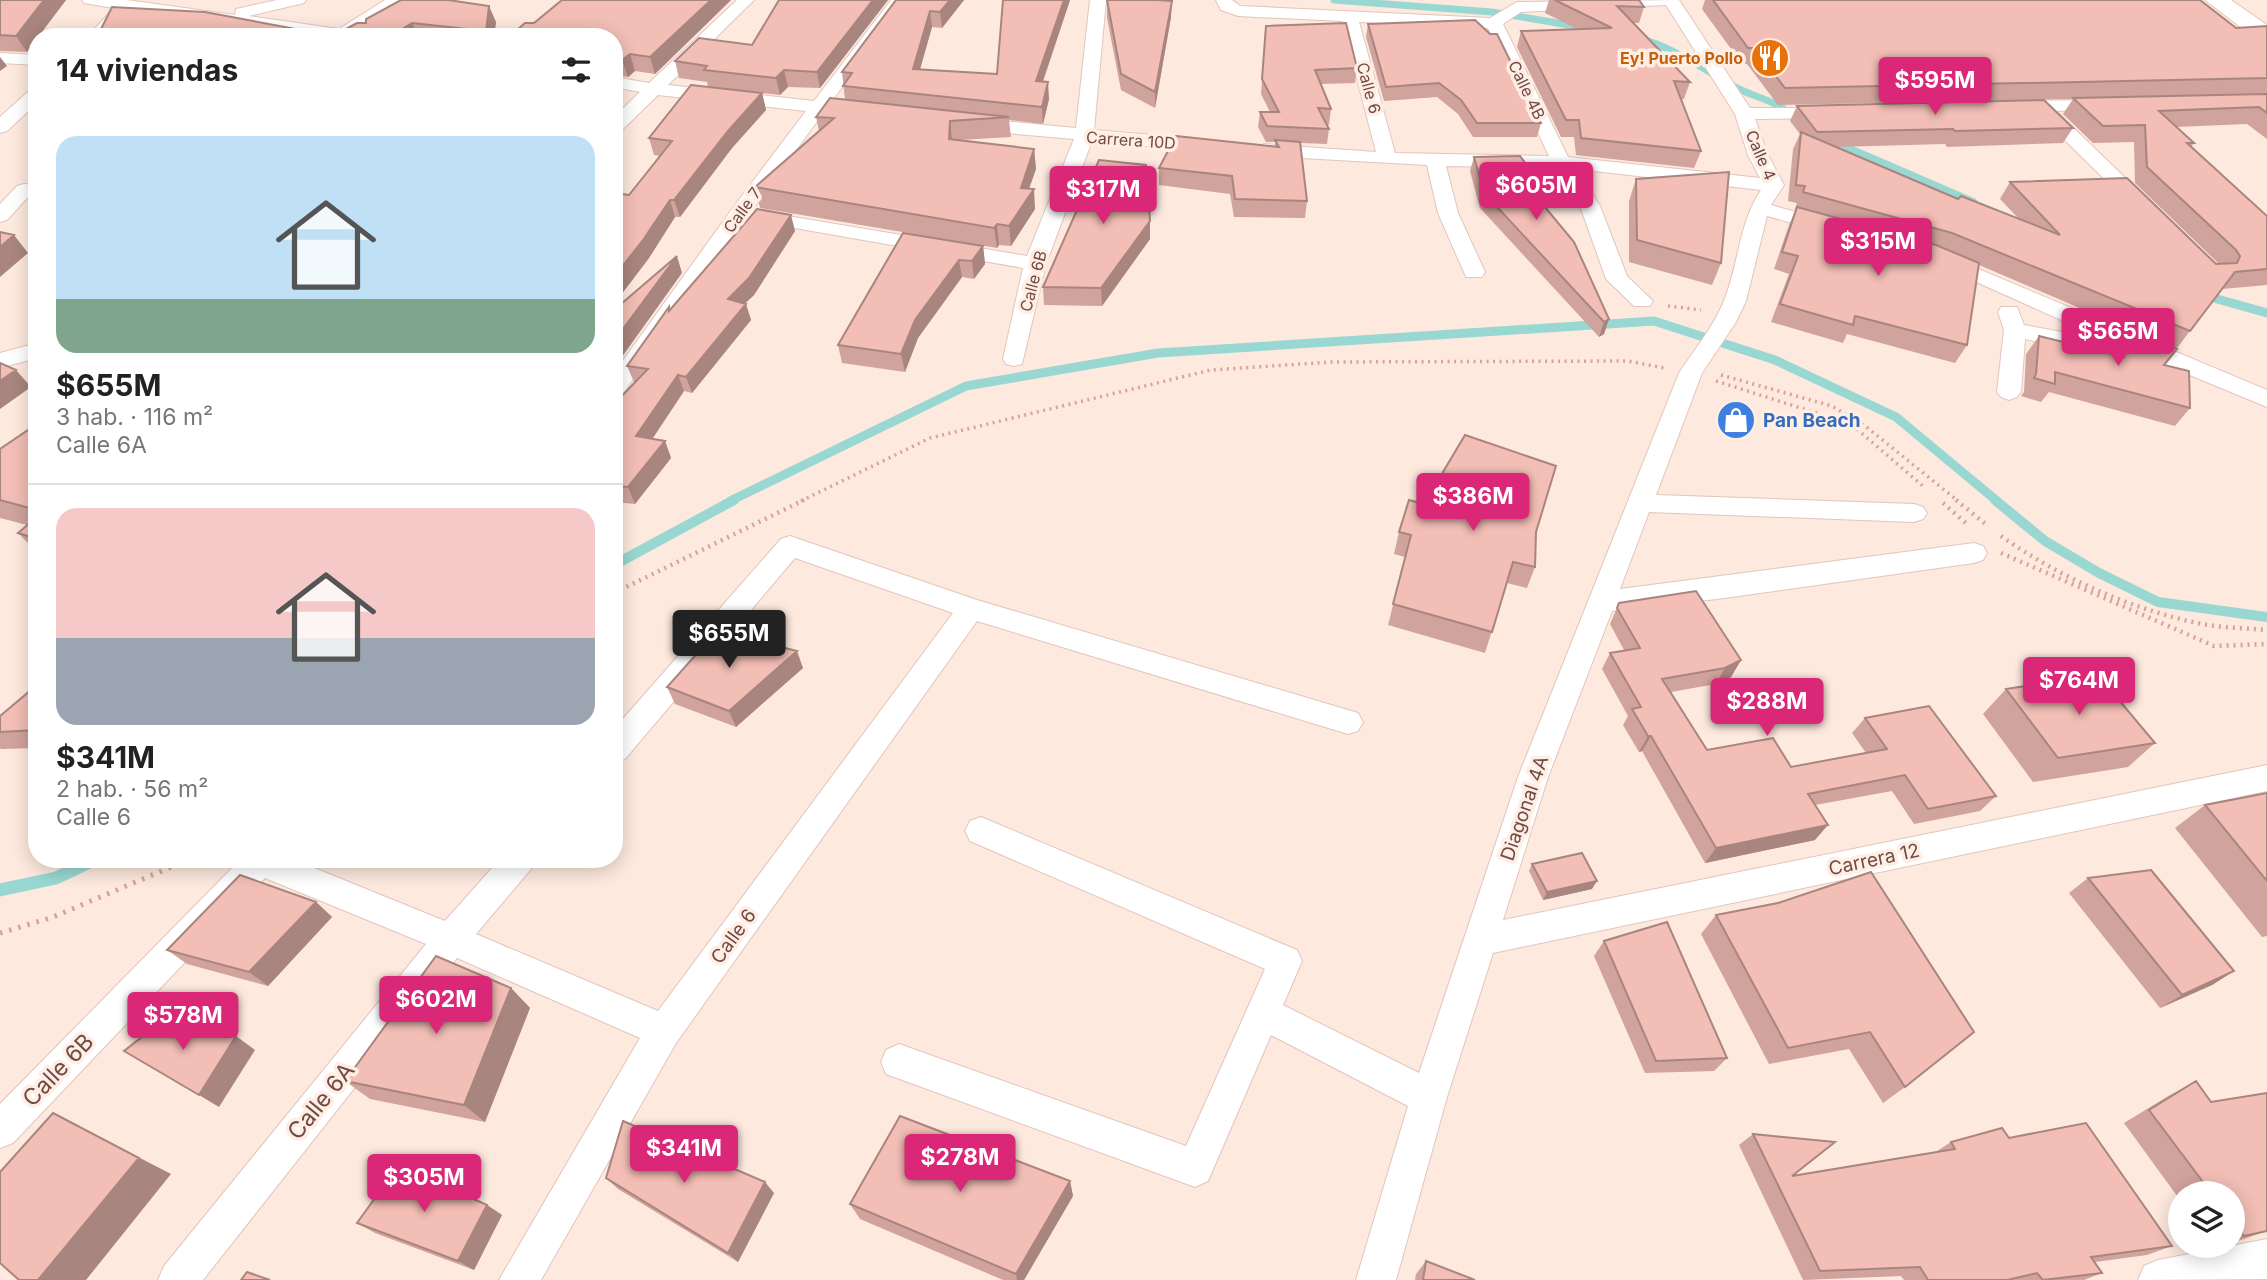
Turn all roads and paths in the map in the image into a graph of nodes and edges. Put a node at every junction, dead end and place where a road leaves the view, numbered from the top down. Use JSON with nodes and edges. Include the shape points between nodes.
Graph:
{"nodes":[{"id":1,"x":90,"y":0,"type":"edge"},
{"id":2,"x":298,"y":0,"type":"edge"},
{"id":3,"x":396,"y":0,"type":"edge"},
{"id":4,"x":746,"y":0,"type":"edge"},
{"id":5,"x":899,"y":0,"type":"edge"},
{"id":6,"x":1098,"y":0,"type":"edge"},
{"id":7,"x":1224,"y":0,"type":"edge"},
{"id":8,"x":1669,"y":0,"type":"edge"},
{"id":9,"x":2216,"y":0,"type":"edge"},
{"id":10,"x":128,"y":4,"type":"junction"},
{"id":11,"x":223,"y":17,"type":"junction"},
{"id":12,"x":1350,"y":18,"type":"junction"},
{"id":13,"x":1496,"y":21,"type":"junction"},
{"id":14,"x":104,"y":28,"type":"edge"},
{"id":15,"x":294,"y":28,"type":"edge"},
{"id":16,"x":350,"y":28,"type":"edge"},
{"id":17,"x":2267,"y":36,"type":"edge"},
{"id":18,"x":0,"y":58,"type":"edge"},
{"id":19,"x":28,"y":60,"type":"edge"},
{"id":20,"x":623,"y":84,"type":"edge"},
{"id":21,"x":652,"y":89,"type":"junction"},
{"id":22,"x":28,"y":101,"type":"edge"},
{"id":23,"x":2120,"y":104,"type":"edge"},
{"id":24,"x":818,"y":106,"type":"junction"},
{"id":25,"x":2040,"y":106,"type":"junction"},
{"id":26,"x":1987,"y":107,"type":"edge"},
{"id":27,"x":1854,"y":111,"type":"edge"},
{"id":28,"x":882,"y":114,"type":"edge"},
{"id":29,"x":1744,"y":114,"type":"junction"},
{"id":30,"x":623,"y":118,"type":"edge"},
{"id":31,"x":946,"y":121,"type":"edge"},
{"id":32,"x":0,"y":127,"type":"edge"},
{"id":33,"x":1084,"y":136,"type":"junction"},
{"id":34,"x":1387,"y":159,"type":"junction"},
{"id":35,"x":1435,"y":160,"type":"junction"},
{"id":36,"x":1561,"y":162,"type":"junction"},
{"id":37,"x":1774,"y":186,"type":"junction"},
{"id":38,"x":28,"y":193,"type":"edge"},
{"id":39,"x":1759,"y":208,"type":"junction"},
{"id":40,"x":739,"y":212,"type":"junction"},
{"id":41,"x":0,"y":216,"type":"edge"},
{"id":42,"x":2155,"y":218,"type":"edge"},
{"id":43,"x":1847,"y":232,"type":"edge"},
{"id":44,"x":1922,"y":253,"type":"edge"},
{"id":45,"x":1035,"y":264,"type":"junction"},
{"id":46,"x":1474,"y":272,"type":"dead end"},
{"id":47,"x":2001,"y":286,"type":"junction"},
{"id":48,"x":1642,"y":301,"type":"joint"},
{"id":49,"x":1727,"y":317,"type":"junction"},
{"id":50,"x":2015,"y":330,"type":"junction"},
{"id":51,"x":2148,"y":350,"type":"junction"},
{"id":52,"x":28,"y":352,"type":"edge"},
{"id":53,"x":1014,"y":359,"type":"dead end"},
{"id":54,"x":0,"y":360,"type":"edge"},
{"id":55,"x":1698,"y":363,"type":"junction"},
{"id":56,"x":623,"y":377,"type":"edge"},
{"id":57,"x":2010,"y":392,"type":"dead end"},
{"id":58,"x":2267,"y":399,"type":"edge"},
{"id":59,"x":1923,"y":486,"type":"dead end"},
{"id":60,"x":1933,"y":495,"type":"dead end"},
{"id":61,"x":1640,"y":503,"type":"junction"},
{"id":62,"x":1914,"y":513,"type":"dead end"},
{"id":63,"x":1981,"y":544,"type":"junction"},
{"id":64,"x":623,"y":589,"type":"edge"},
{"id":65,"x":1600,"y":602,"type":"junction"},
{"id":66,"x":971,"y":609,"type":"junction"},
{"id":67,"x":2267,"y":631,"type":"edge"},
{"id":68,"x":2267,"y":644,"type":"edge"},
{"id":69,"x":1348,"y":722,"type":"dead end"},
{"id":70,"x":623,"y":740,"type":"edge"},
{"id":71,"x":2267,"y":778,"type":"edge"},
{"id":72,"x":982,"y":831,"type":"dead end"},
{"id":73,"x":169,"y":868,"type":"edge"},
{"id":74,"x":253,"y":868,"type":"edge"},
{"id":75,"x":280,"y":868,"type":"edge"},
{"id":76,"x":512,"y":868,"type":"edge"},
{"id":77,"x":0,"y":933,"type":"edge"},
{"id":78,"x":451,"y":939,"type":"junction"},
{"id":79,"x":1480,"y":940,"type":"junction"},
{"id":80,"x":1262,"y":1012,"type":"junction"},
{"id":81,"x":664,"y":1031,"type":"junction"},
{"id":82,"x":899,"y":1062,"type":"dead end"},
{"id":83,"x":1429,"y":1097,"type":"junction"},
{"id":84,"x":0,"y":1130,"type":"edge"},
{"id":85,"x":2267,"y":1259,"type":"edge"},
{"id":86,"x":178,"y":1280,"type":"edge"},
{"id":87,"x":519,"y":1280,"type":"edge"},
{"id":88,"x":1376,"y":1280,"type":"edge"},
{"id":89,"x":2158,"y":1280,"type":"edge"}],
"edges":[{"from":1,"to":10,"type":"street"},
{"from":2,"to":11,"type":"street"},
{"from":3,"to":16,"type":"street"},
{"from":4,"to":21,"type":"street"},
{"from":5,"to":24,"type":"street","name":"Calle 7"},
{"from":6,"to":33,"type":"street","name":"Calle 6B"},
{"from":7,"to":12,"type":"street","via":[[1227,7],[1238,11]]},
{"from":8,"to":13,"type":"street","via":[[1517,7]]},
{"from":8,"to":29,"type":"street","name":"Calle 4"},
{"from":9,"to":17,"type":"street"},
{"from":10,"to":11,"type":"street"},
{"from":10,"to":14,"type":"street"},
{"from":11,"to":15,"type":"street"},
{"from":12,"to":13,"type":"street"},
{"from":12,"to":34,"type":"street","name":"Calle 6"},
{"from":13,"to":36,"type":"street","name":"Calle 4B"},
{"from":18,"to":19,"type":"street"},
{"from":20,"to":21,"type":"street"},
{"from":21,"to":24,"type":"street"},
{"from":21,"to":30,"type":"street"},
{"from":22,"to":32,"type":"street"},
{"from":23,"to":25,"type":"street"},
{"from":24,"to":28,"type":"street"},
{"from":24,"to":40,"type":"street","name":"Calle 7"},
{"from":25,"to":26,"type":"street"},
{"from":25,"to":42,"type":"street"},
{"from":27,"to":29,"type":"street"},
{"from":29,"to":37,"type":"street","name":"Calle 4"},
{"from":31,"to":33,"type":"street","name":"Carrera 10D"},
{"from":33,"to":34,"type":"street","name":"Carrera 10D"},
{"from":33,"to":45,"type":"street","name":"Calle 6B"},
{"from":34,"to":35,"type":"street","name":"Carrera 10D"},
{"from":35,"to":36,"type":"street","name":"Carrera 10D"},
{"from":35,"to":46,"type":"street","via":[[1448,213]]},
{"from":36,"to":37,"type":"street","name":"Carrera 10D"},
{"from":36,"to":48,"type":"street","name":"Calle 4B","via":[[1590,206],[1617,279]]},
{"from":37,"to":39,"type":"street","name":"Calle 4"},
{"from":38,"to":41,"type":"street"},
{"from":39,"to":43,"type":"street"},
{"from":39,"to":49,"type":"street","name":"Calle 4"},
{"from":40,"to":45,"type":"street"},
{"from":40,"to":56,"type":"street","name":"Calle 7"},
{"from":44,"to":47,"type":"street"},
{"from":45,"to":53,"type":"street","name":"Calle 6B"},
{"from":47,"to":50,"type":"street"},
{"from":47,"to":51,"type":"street"},
{"from":48,"to":49,"type":"path"},
{"from":49,"to":55,"type":"street","name":"Calle 4"},
{"from":50,"to":51,"type":"street","via":[[2091,346]]},
{"from":50,"to":57,"type":"street"},
{"from":51,"to":58,"type":"street"},
{"from":52,"to":54,"type":"street"},
{"from":55,"to":59,"type":"path","via":[[1851,424]]},
{"from":55,"to":61,"type":"street","name":"Diagonal 4A"},
{"from":55,"to":64,"type":"path","via":[[1332,362],[1211,370],[930,438]]},
{"from":55,"to":67,"type":"path","via":[[1832,406],[1864,425],[2010,542],[2078,579],[2198,624]]},
{"from":60,"to":63,"type":"path"},
{"from":61,"to":62,"type":"street"},
{"from":61,"to":65,"type":"street","name":"Diagonal 4A"},
{"from":63,"to":65,"type":"street","via":[[1717,589]]},
{"from":63,"to":68,"type":"path","via":[[2214,646]]},
{"from":65,"to":79,"type":"street","name":"Diagonal 4A","via":[[1533,777]]},
{"from":66,"to":69,"type":"street"},
{"from":66,"to":70,"type":"street","via":[[790,547]]},
{"from":66,"to":81,"type":"street","name":"Calle 6"},
{"from":71,"to":79,"type":"street","name":"Carrera 12"},
{"from":72,"to":80,"type":"street","via":[[1286,961]]},
{"from":73,"to":77,"type":"path","via":[[53,917]]},
{"from":74,"to":84,"type":"street","name":"Calle 6B"},
{"from":75,"to":78,"type":"street"},
{"from":76,"to":78,"type":"street","name":"Calle 6A"},
{"from":78,"to":81,"type":"street"},
{"from":78,"to":86,"type":"street","name":"Calle 6A"},
{"from":79,"to":83,"type":"street","name":"Diagonal 4A"},
{"from":80,"to":82,"type":"street","via":[[1195,1168]]},
{"from":80,"to":83,"type":"street"},
{"from":81,"to":87,"type":"street","name":"Calle 6"},
{"from":83,"to":88,"type":"street","name":"Diagonal 4A"},
{"from":85,"to":89,"type":"street"}]}
